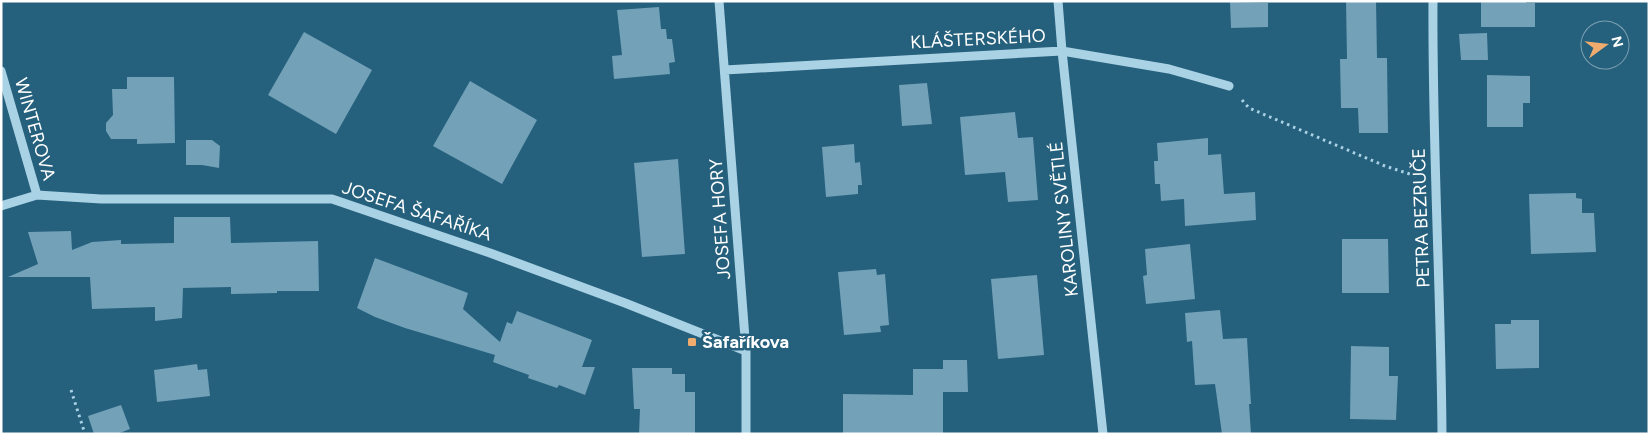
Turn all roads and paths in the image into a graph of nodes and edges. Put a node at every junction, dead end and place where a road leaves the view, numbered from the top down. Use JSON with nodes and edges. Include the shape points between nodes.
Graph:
{"nodes":[{"id":1,"x":719,"y":1,"type":"edge"},
{"id":2,"x":1058,"y":1,"type":"edge"},
{"id":3,"x":1433,"y":1,"type":"edge"},
{"id":4,"x":1062,"y":51,"type":"junction"},
{"id":5,"x":725,"y":70,"type":"junction"},
{"id":6,"x":1,"y":71,"type":"edge"},
{"id":7,"x":1229,"y":86,"type":"joint"},
{"id":8,"x":1436,"y":182,"type":"junction"},
{"id":9,"x":37,"y":195,"type":"junction"},
{"id":10,"x":1,"y":206,"type":"edge"},
{"id":11,"x":746,"y":351,"type":"junction"},
{"id":12,"x":71,"y":390,"type":"dead end"},
{"id":13,"x":84,"y":434,"type":"edge"},
{"id":14,"x":746,"y":434,"type":"edge"},
{"id":15,"x":1103,"y":434,"type":"edge"},
{"id":16,"x":1442,"y":434,"type":"edge"}],
"edges":[{"from":1,"to":5,"type":"street","name":"JOSEFA HORY"},
{"from":2,"to":4,"type":"street","name":"KAROLINY SVĚTLÉ"},
{"from":3,"to":8,"type":"street","name":"PETRA BEZRUČE"},
{"from":4,"to":5,"type":"street","name":"KLÁŠTERSKÉHO"},
{"from":4,"to":7,"type":"street","name":"KLÁŠTERSKÉHO","via":[[1169,69]]},
{"from":4,"to":15,"type":"street","name":"KAROLINY SVĚTLÉ"},
{"from":5,"to":11,"type":"street","name":"JOSEFA HORY"},
{"from":6,"to":9,"type":"street","name":"WINTEROVA"},
{"from":7,"to":8,"type":"path","via":[[1249,108],[1385,166]]},
{"from":8,"to":16,"type":"street","name":"PETRA BEZRUČE"},
{"from":9,"to":10,"type":"street","name":"JOSEFA ŠAFAŘÍKA"},
{"from":9,"to":11,"type":"street","name":"JOSEFA ŠAFAŘÍKA","via":[[101,199],[332,200],[490,253]]},
{"from":11,"to":14,"type":"street","name":"JOSEFA HORY"},
{"from":12,"to":13,"type":"path"}]}
